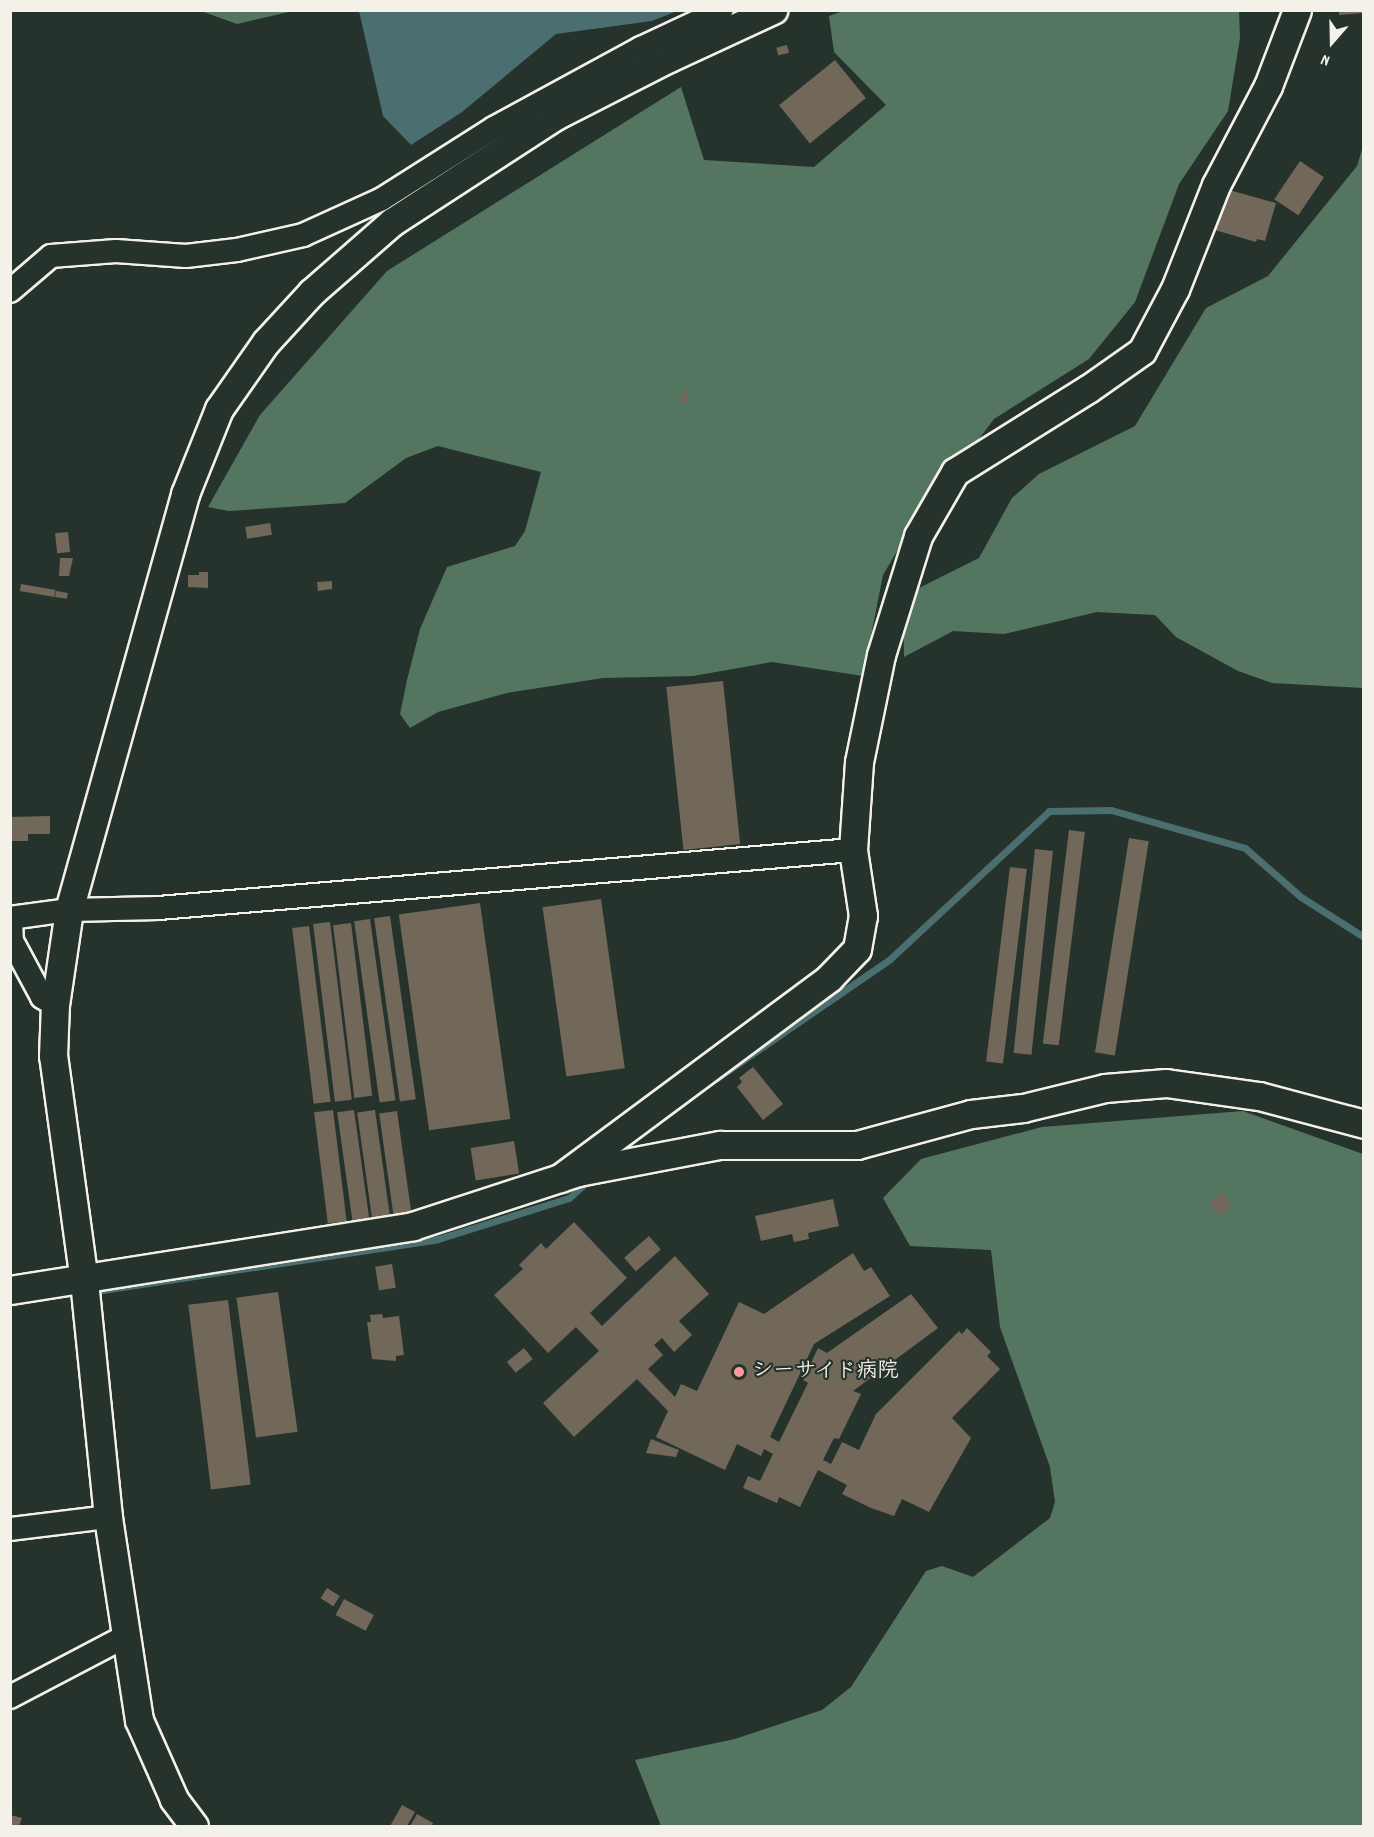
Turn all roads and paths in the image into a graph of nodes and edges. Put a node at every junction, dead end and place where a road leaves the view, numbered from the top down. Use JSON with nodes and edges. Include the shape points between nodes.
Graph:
{"nodes":[{"id":1,"x":722,"y":10,"type":"edge"},
{"id":2,"x":773,"y":10,"type":"edge"},
{"id":3,"x":1297,"y":10,"type":"edge"},
{"id":4,"x":10,"y":291,"type":"edge"},
{"id":5,"x":854,"y":850,"type":"junction"},
{"id":6,"x":69,"y":910,"type":"junction"},
{"id":7,"x":11,"y":918,"type":"edge"},
{"id":8,"x":55,"y":1005,"type":"junction"},
{"id":9,"x":1364,"y":1124,"type":"edge"},
{"id":10,"x":569,"y":1175,"type":"junction"},
{"id":11,"x":84,"y":1281,"type":"junction"},
{"id":12,"x":10,"y":1290,"type":"edge"},
{"id":13,"x":108,"y":1517,"type":"junction"},
{"id":14,"x":10,"y":1530,"type":"edge"},
{"id":15,"x":126,"y":1636,"type":"junction"},
{"id":16,"x":10,"y":1697,"type":"edge"},
{"id":17,"x":194,"y":1827,"type":"edge"}],
"edges":[{"from":1,"to":4,"type":"street","via":[[641,48],[494,128],[382,199],[303,235],[237,250],[186,256],[116,251],[51,256]]},
{"from":2,"to":6,"type":"street","via":[[555,116],[455,178],[392,222],[312,292],[266,342],[219,409],[185,494]]},
{"from":3,"to":5,"type":"street","via":[[1268,86],[1216,185],[1175,289],[1142,351],[955,472],[918,536],[880,655],[859,762]]},
{"from":5,"to":6,"type":"street","via":[[159,908]]},
{"from":5,"to":10,"type":"street","via":[[863,916],[857,949],[829,978]]},
{"from":6,"to":7,"type":"street"},
{"from":6,"to":8,"type":"street"},
{"from":7,"to":8,"type":"street","via":[[12,941],[42,997]]},
{"from":8,"to":11,"type":"street","via":[[53,1056]]},
{"from":9,"to":10,"type":"street","via":[[1259,1096],[1166,1083],[1105,1088],[1023,1108],[971,1114],[857,1144],[720,1145]]},
{"from":10,"to":11,"type":"street","via":[[413,1226]]},
{"from":11,"to":12,"type":"street"},
{"from":11,"to":13,"type":"street"},
{"from":13,"to":14,"type":"street"},
{"from":13,"to":15,"type":"street"},
{"from":15,"to":16,"type":"street"},
{"from":15,"to":17,"type":"street","via":[[139,1720],[174,1799]]}]}
